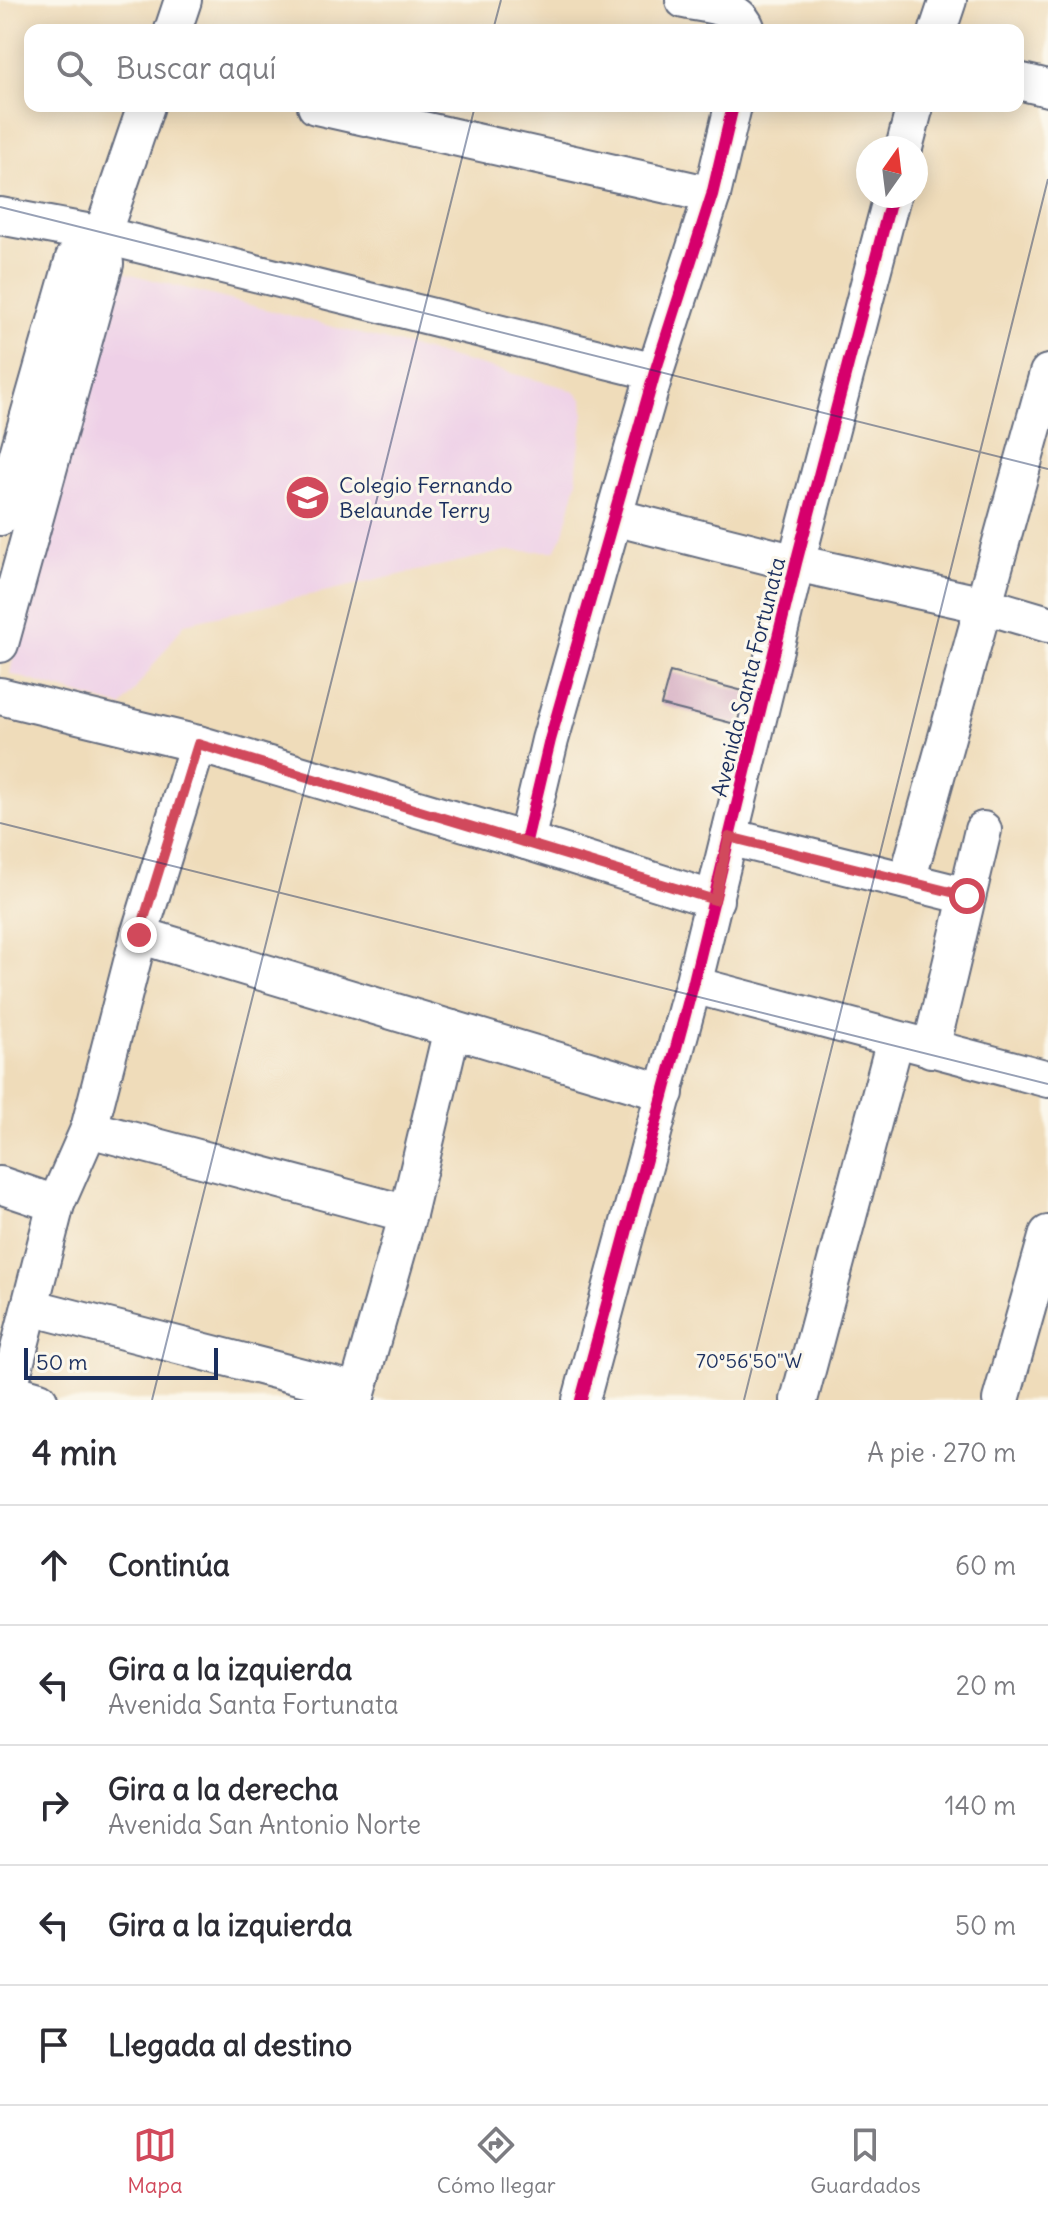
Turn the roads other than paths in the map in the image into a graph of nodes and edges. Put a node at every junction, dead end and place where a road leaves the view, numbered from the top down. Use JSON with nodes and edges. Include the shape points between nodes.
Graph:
{"nodes":[{"id":1,"x":183,"y":0,"type":"edge"},
{"id":2,"x":684,"y":0,"type":"edge"},
{"id":3,"x":948,"y":0,"type":"edge"},
{"id":4,"x":175,"y":24,"type":"edge"},
{"id":5,"x":745,"y":24,"type":"edge"},
{"id":6,"x":940,"y":24,"type":"edge"},
{"id":7,"x":1024,"y":82,"type":"edge"},
{"id":8,"x":1048,"y":88,"type":"edge"},
{"id":9,"x":144,"y":112,"type":"edge"},
{"id":10,"x":343,"y":112,"type":"edge"},
{"id":11,"x":732,"y":112,"type":"edge"},
{"id":12,"x":913,"y":112,"type":"edge"},
{"id":13,"x":907,"y":136,"type":"edge"},
{"id":14,"x":712,"y":195,"type":"junction"},
{"id":15,"x":889,"y":208,"type":"edge"},
{"id":16,"x":0,"y":216,"type":"edge"},
{"id":17,"x":102,"y":235,"type":"junction"},
{"id":18,"x":655,"y":372,"type":"junction"},
{"id":19,"x":1048,"y":373,"type":"edge"},
{"id":20,"x":0,"y":517,"type":"edge"},
{"id":21,"x":614,"y":517,"type":"junction"},
{"id":22,"x":796,"y":563,"type":"junction"},
{"id":23,"x":984,"y":605,"type":"junction"},
{"id":24,"x":1048,"y":624,"type":"edge"},
{"id":25,"x":0,"y":644,"type":"edge"},
{"id":26,"x":0,"y":696,"type":"edge"},
{"id":27,"x":198,"y":744,"type":"junction"},
{"id":28,"x":983,"y":830,"type":"dead end"},
{"id":29,"x":729,"y":837,"type":"junction"},
{"id":30,"x":526,"y":841,"type":"junction"},
{"id":31,"x":907,"y":881,"type":"junction"},
{"id":32,"x":967,"y":896,"type":"junction"},
{"id":33,"x":715,"y":900,"type":"junction"},
{"id":34,"x":139,"y":935,"type":"junction"},
{"id":35,"x":693,"y":985,"type":"junction"},
{"id":36,"x":452,"y":1029,"type":"junction"},
{"id":37,"x":895,"y":1040,"type":"junction"},
{"id":38,"x":931,"y":1049,"type":"junction"},
{"id":39,"x":1048,"y":1079,"type":"edge"},
{"id":40,"x":665,"y":1093,"type":"junction"},
{"id":41,"x":89,"y":1129,"type":"junction"},
{"id":42,"x":0,"y":1185,"type":"edge"},
{"id":43,"x":56,"y":1204,"type":"junction"},
{"id":44,"x":408,"y":1214,"type":"junction"},
{"id":45,"x":1048,"y":1234,"type":"edge"},
{"id":46,"x":30,"y":1307,"type":"junction"},
{"id":47,"x":356,"y":1396,"type":"edge"},
{"id":48,"x":18,"y":1397,"type":"edge"},
{"id":49,"x":581,"y":1400,"type":"edge"},
{"id":50,"x":799,"y":1400,"type":"edge"},
{"id":51,"x":1001,"y":1400,"type":"edge"}],
"edges":[{"from":1,"to":4,"type":"street"},
{"from":2,"to":5,"type":"street","via":[[734,11]]},
{"from":3,"to":6,"type":"street"},
{"from":7,"to":8,"type":"street"},
{"from":9,"to":17,"type":"street"},
{"from":10,"to":14,"type":"street"},
{"from":11,"to":14,"type":"street"},
{"from":12,"to":13,"type":"street"},
{"from":14,"to":18,"type":"street"},
{"from":15,"to":22,"type":"street","name":"Avenida Santa Fortunata"},
{"from":16,"to":17,"type":"street"},
{"from":17,"to":18,"type":"street"},
{"from":17,"to":20,"type":"street","via":[[74,258]]},
{"from":17,"to":25,"type":"street","via":[[105,264]]},
{"from":18,"to":21,"type":"street"},
{"from":19,"to":23,"type":"street"},
{"from":21,"to":22,"type":"street"},
{"from":21,"to":30,"type":"street"},
{"from":22,"to":23,"type":"street"},
{"from":22,"to":29,"type":"street","name":"Avenida Santa Fortunata"},
{"from":23,"to":24,"type":"street"},
{"from":23,"to":31,"type":"street"},
{"from":26,"to":27,"type":"street"},
{"from":27,"to":30,"type":"street"},
{"from":27,"to":34,"type":"street"},
{"from":28,"to":32,"type":"street"},
{"from":29,"to":31,"type":"street"},
{"from":29,"to":33,"type":"street","name":"Avenida Santa Fortunata"},
{"from":30,"to":33,"type":"street"},
{"from":31,"to":32,"type":"street"},
{"from":32,"to":38,"type":"street"},
{"from":33,"to":35,"type":"street","name":"Avenida Santa Fortunata"},
{"from":34,"to":36,"type":"street"},
{"from":34,"to":41,"type":"street"},
{"from":35,"to":37,"type":"street"},
{"from":35,"to":40,"type":"street","name":"Avenida Santa Fortunata"},
{"from":36,"to":40,"type":"street"},
{"from":36,"to":44,"type":"street"},
{"from":37,"to":38,"type":"street"},
{"from":37,"to":50,"type":"street"},
{"from":38,"to":39,"type":"street"},
{"from":40,"to":49,"type":"street","name":"Avenida Santa Fortunata"},
{"from":41,"to":43,"type":"street"},
{"from":41,"to":44,"type":"street"},
{"from":42,"to":43,"type":"street"},
{"from":43,"to":46,"type":"street"},
{"from":44,"to":47,"type":"street"},
{"from":45,"to":51,"type":"street"},
{"from":46,"to":47,"type":"street"},
{"from":46,"to":48,"type":"street"}]}
